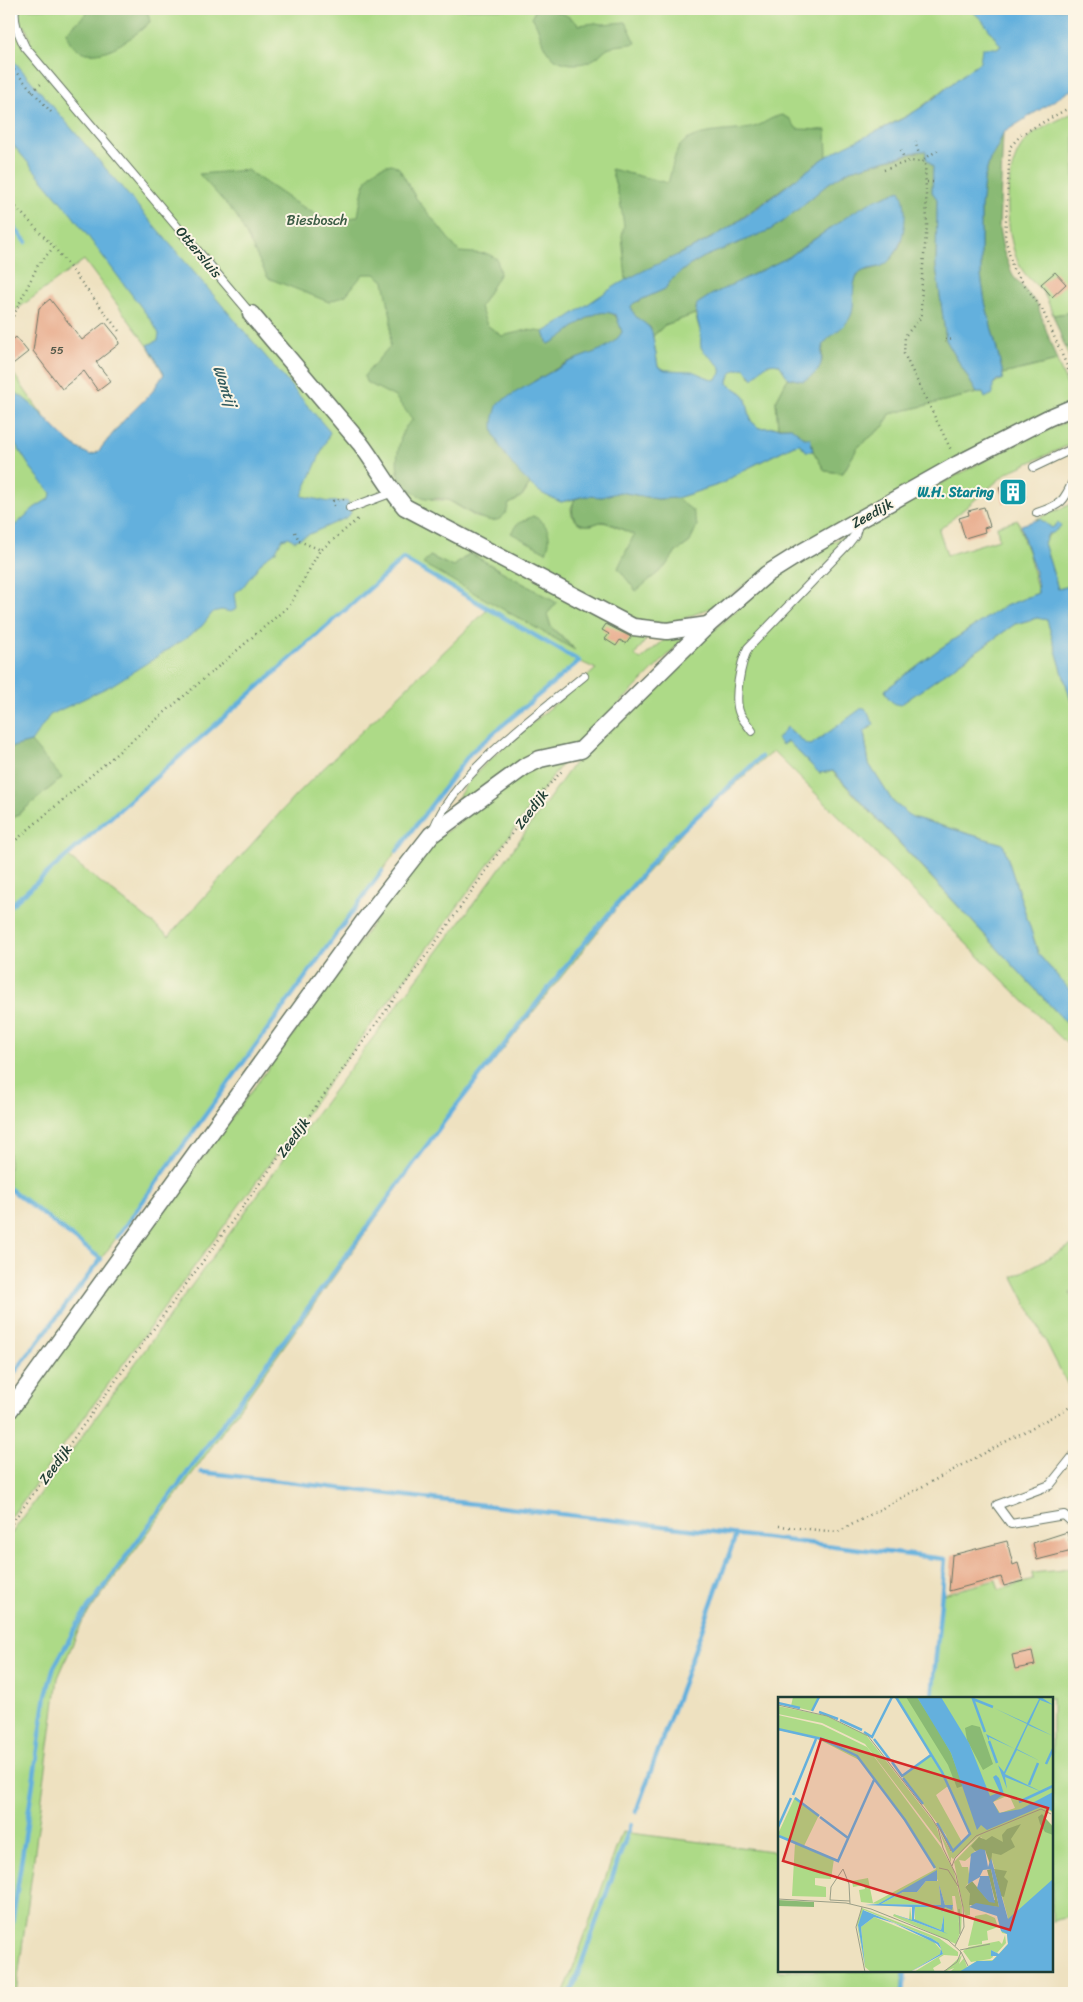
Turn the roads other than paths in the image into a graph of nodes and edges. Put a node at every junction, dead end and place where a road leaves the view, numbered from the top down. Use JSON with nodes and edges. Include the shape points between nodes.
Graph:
{"nodes":[{"id":1,"x":16,"y":9,"type":"edge"},
{"id":2,"x":251,"y":314,"type":"joint"},
{"id":3,"x":1074,"y":407,"type":"edge"},
{"id":4,"x":1074,"y":448,"type":"edge"},
{"id":5,"x":1034,"y":467,"type":"dead end"},
{"id":6,"x":1074,"y":479,"type":"edge"},
{"id":7,"x":393,"y":492,"type":"junction"},
{"id":8,"x":350,"y":508,"type":"dead end"},
{"id":9,"x":1037,"y":513,"type":"dead end"},
{"id":10,"x":859,"y":520,"type":"junction"},
{"id":11,"x":708,"y":625,"type":"junction"},
{"id":12,"x":584,"y":676,"type":"dead end"},
{"id":13,"x":752,"y":731,"type":"dead end"},
{"id":14,"x":431,"y":835,"type":"junction"},
{"id":15,"x":9,"y":1411,"type":"edge"},
{"id":16,"x":1074,"y":1455,"type":"edge"},
{"id":17,"x":1074,"y":1524,"type":"edge"}],
"edges":[{"from":1,"to":2,"type":"lane","name":"Ottersluis","via":[[17,30],[25,47]]},
{"from":2,"to":7,"type":"street","name":"Ottersluis","via":[[360,443]]},
{"from":3,"to":10,"type":"street","name":"Zeedijk","via":[[958,464]]},
{"from":4,"to":5,"type":"lane"},
{"from":6,"to":9,"type":"lane","via":[[1066,498]]},
{"from":7,"to":8,"type":"lane"},
{"from":7,"to":11,"type":"street","via":[[406,507],[633,627],[667,631]]},
{"from":10,"to":11,"type":"street","name":"Zeedijk","via":[[767,574]]},
{"from":10,"to":13,"type":"lane","via":[[855,535],[848,544],[748,648],[742,661],[739,713]]},
{"from":11,"to":14,"type":"street","name":"Zeedijk","via":[[581,750],[540,759],[524,767]]},
{"from":12,"to":14,"type":"lane","via":[[485,758],[452,798]]},
{"from":14,"to":15,"type":"street","via":[[364,921]]},
{"from":16,"to":17,"type":"lane","via":[[1050,1485],[997,1505],[1011,1524],[1064,1515]]}]}
